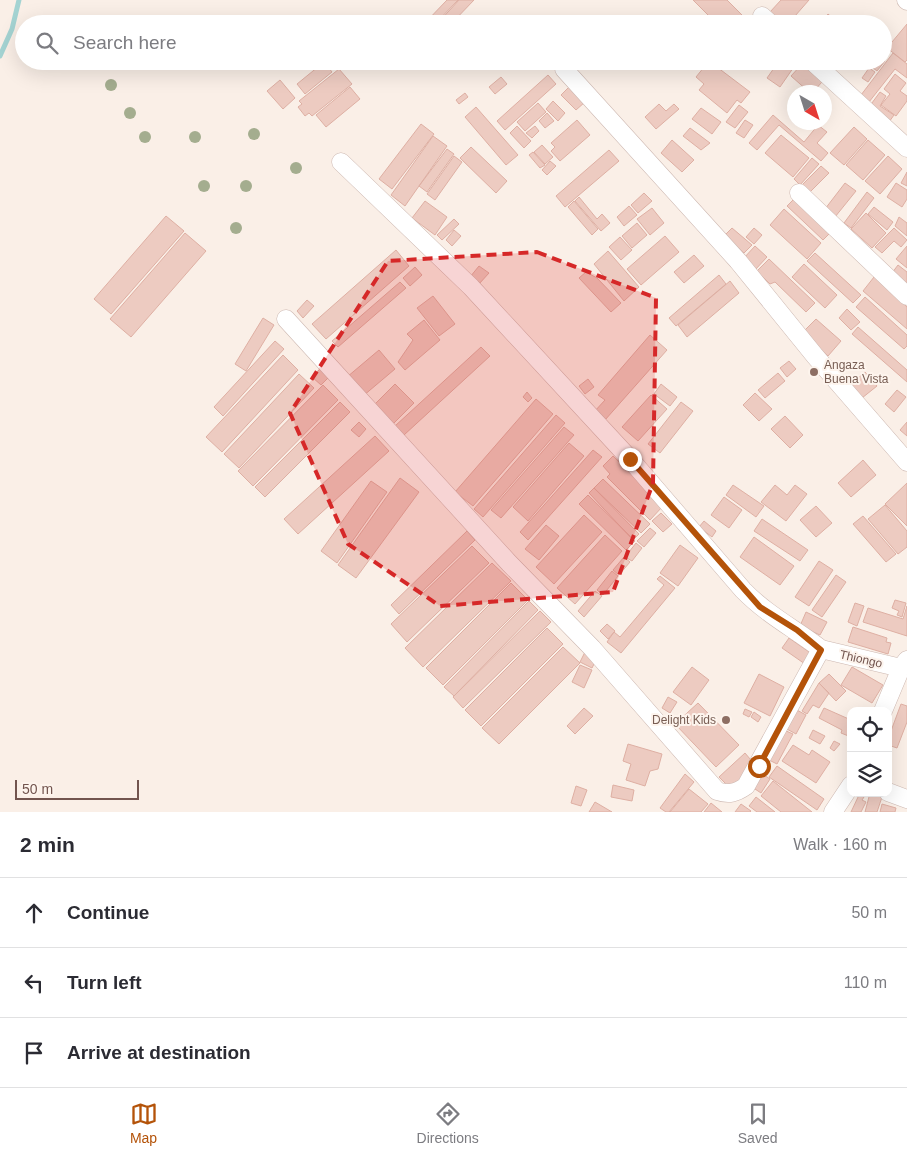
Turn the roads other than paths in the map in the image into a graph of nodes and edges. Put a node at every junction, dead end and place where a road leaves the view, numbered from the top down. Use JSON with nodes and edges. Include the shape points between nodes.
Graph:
{"nodes":[{"id":1,"x":564,"y":70,"type":"dead end"},
{"id":2,"x":822,"y":70,"type":"edge"},
{"id":3,"x":907,"y":148,"type":"edge"},
{"id":4,"x":341,"y":162,"type":"dead end"},
{"id":5,"x":800,"y":193,"type":"dead end"},
{"id":6,"x":907,"y":296,"type":"edge"},
{"id":7,"x":286,"y":319,"type":"dead end"},
{"id":8,"x":907,"y":462,"type":"edge"},
{"id":9,"x":821,"y":650,"type":"junction"},
{"id":10,"x":904,"y":664,"type":"edge"},
{"id":11,"x":885,"y":707,"type":"edge"},
{"id":12,"x":847,"y":792,"type":"edge"},
{"id":13,"x":892,"y":793,"type":"edge"},
{"id":14,"x":907,"y":799,"type":"edge"},
{"id":15,"x":833,"y":812,"type":"edge"}],
"edges":[{"from":1,"to":8,"type":"street","via":[[738,261]]},
{"from":2,"to":3,"type":"street"},
{"from":4,"to":9,"type":"street","via":[[471,287],[630,459],[748,596]]},
{"from":5,"to":6,"type":"street"},
{"from":7,"to":9,"type":"street","via":[[509,563],[592,648],[717,791],[727,794],[746,786]]},
{"from":9,"to":10,"type":"street","name":"Thiongo"},
{"from":10,"to":11,"type":"street"},
{"from":12,"to":15,"type":"street"},
{"from":13,"to":14,"type":"street"}]}
